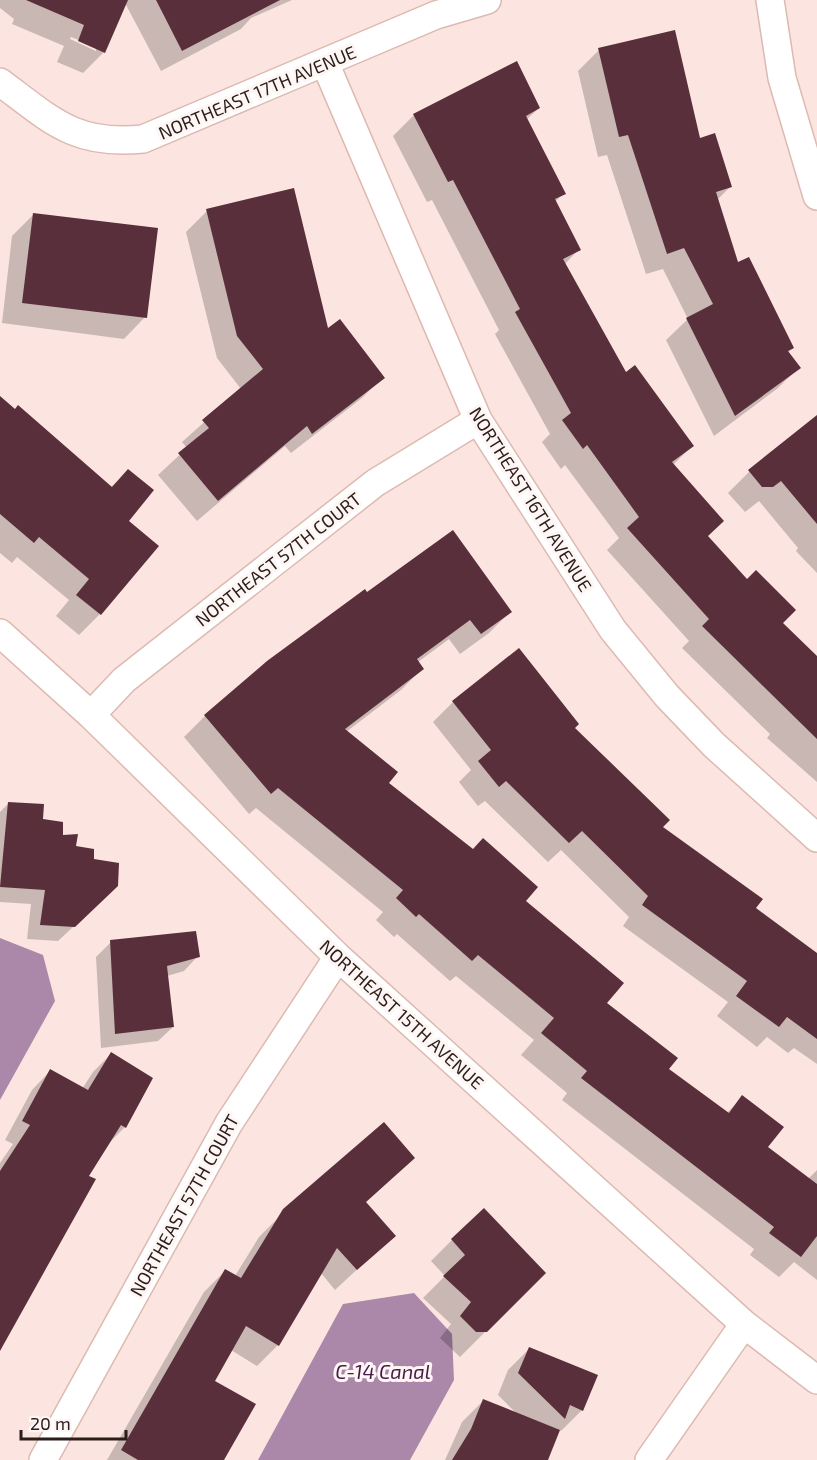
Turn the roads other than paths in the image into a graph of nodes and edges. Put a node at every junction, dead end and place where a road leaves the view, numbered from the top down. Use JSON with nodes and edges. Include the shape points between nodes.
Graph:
{"nodes":[{"id":1,"x":487,"y":0,"type":"edge"},
{"id":2,"x":770,"y":0,"type":"edge"},
{"id":3,"x":325,"y":63,"type":"junction"},
{"id":4,"x":0,"y":82,"type":"edge"},
{"id":5,"x":817,"y":196,"type":"edge"},
{"id":6,"x":478,"y":420,"type":"junction"},
{"id":7,"x":0,"y":633,"type":"edge"},
{"id":8,"x":91,"y":715,"type":"junction"},
{"id":9,"x":817,"y":838,"type":"edge"},
{"id":10,"x":338,"y":957,"type":"junction"},
{"id":11,"x":744,"y":1324,"type":"junction"},
{"id":12,"x":817,"y":1380,"type":"edge"},
{"id":13,"x":43,"y":1460,"type":"edge"},
{"id":14,"x":650,"y":1460,"type":"edge"}],
"edges":[{"from":1,"to":3,"type":"street","name":"NORTHEAST 17TH AVENUE","via":[[436,15]]},
{"from":2,"to":5,"type":"street","via":[[782,78]]},
{"from":3,"to":4,"type":"street","name":"NORTHEAST 17TH AVENUE","via":[[169,130],[121,141],[86,138],[60,127]]},
{"from":3,"to":6,"type":"street","name":"NORTHEAST 16TH AVENUE"},
{"from":6,"to":8,"type":"street","name":"NORTHEAST 57TH COURT","via":[[375,483],[124,680]]},
{"from":6,"to":9,"type":"street","name":"NORTHEAST 16TH AVENUE","via":[[613,630],[714,745]]},
{"from":7,"to":8,"type":"street","name":"NORTHEAST 15TH AVENUE"},
{"from":8,"to":10,"type":"street","name":"NORTHEAST 15TH AVENUE"},
{"from":10,"to":11,"type":"street","name":"NORTHEAST 15TH AVENUE"},
{"from":10,"to":13,"type":"street","name":"NORTHEAST 57TH COURT","via":[[229,1123]]},
{"from":11,"to":12,"type":"street","name":"NORTHEAST 15TH AVENUE"},
{"from":11,"to":14,"type":"street"}]}
